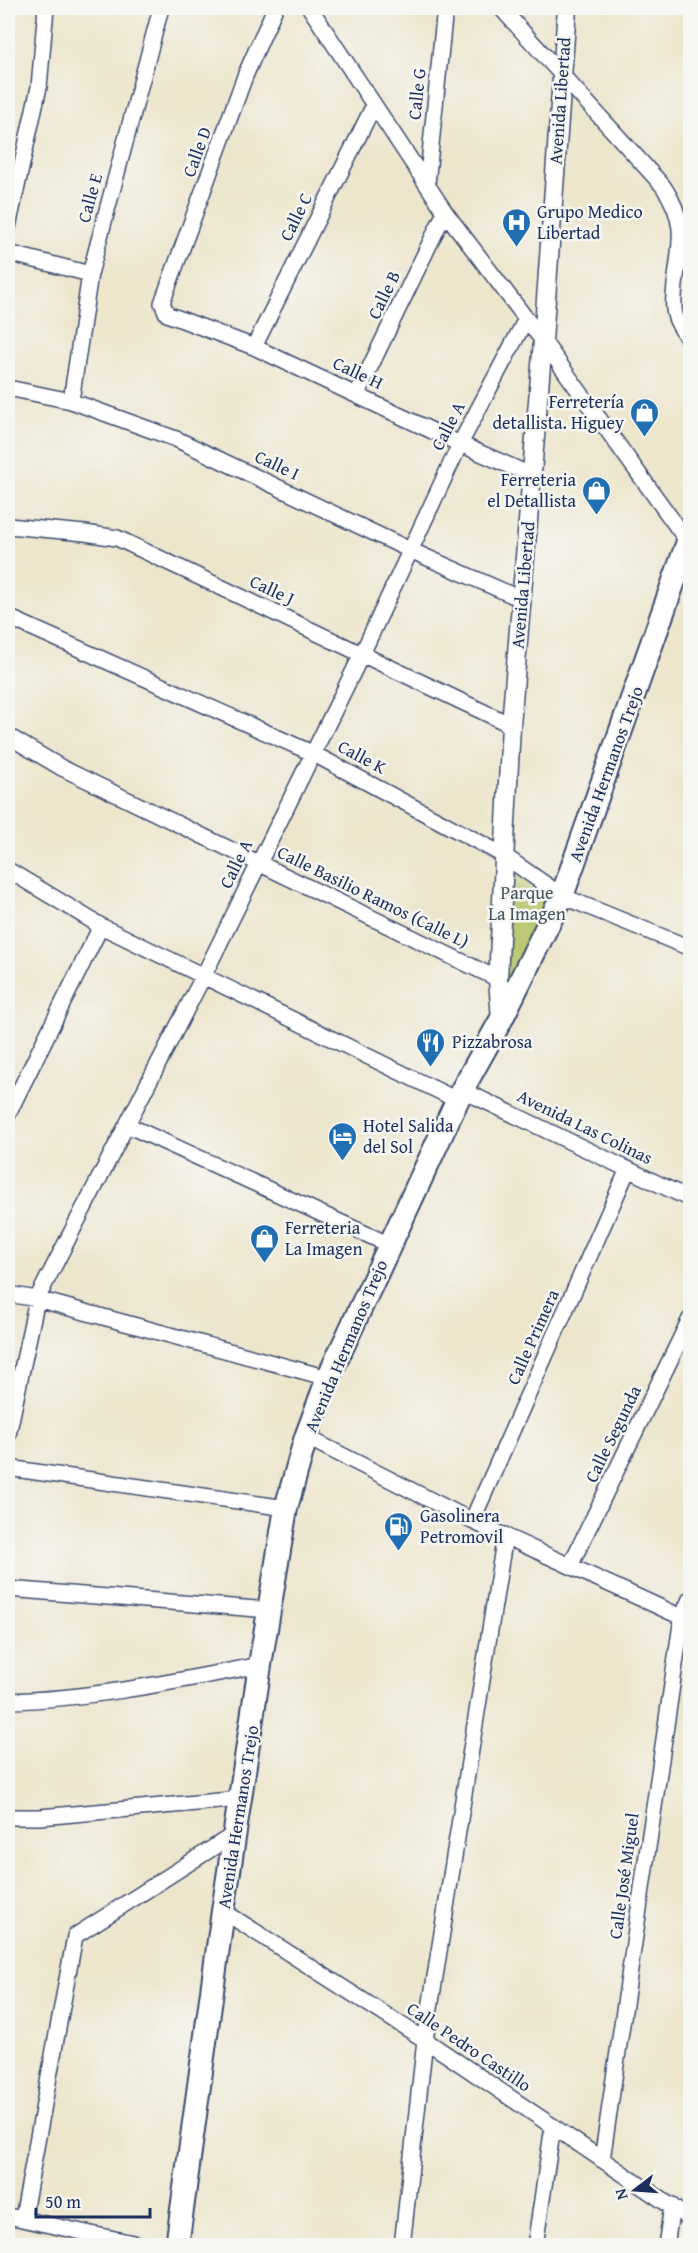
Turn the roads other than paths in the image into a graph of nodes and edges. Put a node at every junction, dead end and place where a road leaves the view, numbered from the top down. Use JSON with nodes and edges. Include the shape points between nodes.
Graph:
{"nodes":[{"id":1,"x":46,"y":8,"type":"edge"},
{"id":2,"x":161,"y":8,"type":"edge"},
{"id":3,"x":275,"y":8,"type":"edge"},
{"id":4,"x":310,"y":8,"type":"edge"},
{"id":5,"x":445,"y":8,"type":"edge"},
{"id":6,"x":501,"y":8,"type":"edge"},
{"id":7,"x":567,"y":8,"type":"edge"},
{"id":8,"x":561,"y":74,"type":"junction"},
{"id":9,"x":374,"y":105,"type":"junction"},
{"id":10,"x":427,"y":184,"type":"junction"},
{"id":11,"x":446,"y":212,"type":"junction"},
{"id":12,"x":8,"y":227,"type":"edge"},
{"id":13,"x":8,"y":258,"type":"edge"},
{"id":14,"x":90,"y":274,"type":"junction"},
{"id":15,"x":164,"y":310,"type":"joint"},
{"id":16,"x":526,"y":319,"type":"junction"},
{"id":17,"x":543,"y":341,"type":"junction"},
{"id":18,"x":690,"y":342,"type":"edge"},
{"id":19,"x":254,"y":347,"type":"junction"},
{"id":20,"x":8,"y":388,"type":"edge"},
{"id":21,"x":357,"y":394,"type":"junction"},
{"id":22,"x":71,"y":402,"type":"junction"},
{"id":23,"x":460,"y":444,"type":"junction"},
{"id":24,"x":533,"y":476,"type":"junction"},
{"id":25,"x":8,"y":526,"type":"edge"},
{"id":26,"x":689,"y":539,"type":"edge"},
{"id":27,"x":410,"y":550,"type":"junction"},
{"id":28,"x":522,"y":599,"type":"junction"},
{"id":29,"x":8,"y":617,"type":"edge"},
{"id":30,"x":362,"y":654,"type":"junction"},
{"id":31,"x":511,"y":725,"type":"junction"},
{"id":32,"x":8,"y":736,"type":"edge"},
{"id":33,"x":312,"y":753,"type":"junction"},
{"id":34,"x":503,"y":855,"type":"junction"},
{"id":35,"x":259,"y":863,"type":"junction"},
{"id":36,"x":8,"y":870,"type":"edge"},
{"id":37,"x":562,"y":896,"type":"junction"},
{"id":38,"x":100,"y":926,"type":"junction"},
{"id":39,"x":690,"y":948,"type":"edge"},
{"id":40,"x":204,"y":975,"type":"junction"},
{"id":41,"x":498,"y":979,"type":"junction"},
{"id":42,"x":501,"y":1020,"type":"junction"},
{"id":43,"x":460,"y":1095,"type":"junction"},
{"id":44,"x":8,"y":1114,"type":"edge"},
{"id":45,"x":127,"y":1125,"type":"junction"},
{"id":46,"x":628,"y":1169,"type":"junction"},
{"id":47,"x":690,"y":1199,"type":"edge"},
{"id":48,"x":390,"y":1245,"type":"junction"},
{"id":49,"x":8,"y":1294,"type":"edge"},
{"id":50,"x":37,"y":1299,"type":"junction"},
{"id":51,"x":690,"y":1319,"type":"edge"},
{"id":52,"x":328,"y":1378,"type":"junction"},
{"id":53,"x":8,"y":1435,"type":"edge"},
{"id":54,"x":306,"y":1437,"type":"junction"},
{"id":55,"x":8,"y":1468,"type":"edge"},
{"id":56,"x":286,"y":1508,"type":"junction"},
{"id":57,"x":472,"y":1521,"type":"junction"},
{"id":58,"x":505,"y":1535,"type":"junction"},
{"id":59,"x":570,"y":1566,"type":"junction"},
{"id":60,"x":8,"y":1589,"type":"edge"},
{"id":61,"x":690,"y":1599,"type":"edge"},
{"id":62,"x":270,"y":1610,"type":"junction"},
{"id":63,"x":686,"y":1619,"type":"edge"},
{"id":64,"x":260,"y":1665,"type":"junction"},
{"id":65,"x":8,"y":1701,"type":"edge"},
{"id":66,"x":241,"y":1799,"type":"junction"},
{"id":67,"x":8,"y":1817,"type":"edge"},
{"id":68,"x":236,"y":1833,"type":"junction"},
{"id":69,"x":223,"y":1911,"type":"junction"},
{"id":70,"x":425,"y":2040,"type":"junction"},
{"id":71,"x":553,"y":2126,"type":"junction"},
{"id":72,"x":602,"y":2160,"type":"junction"},
{"id":73,"x":672,"y":2206,"type":"junction"},
{"id":74,"x":15,"y":2217,"type":"edge"},
{"id":75,"x":690,"y":2219,"type":"edge"},
{"id":76,"x":147,"y":2246,"type":"edge"},
{"id":77,"x":177,"y":2246,"type":"edge"},
{"id":78,"x":402,"y":2246,"type":"edge"},
{"id":79,"x":535,"y":2246,"type":"edge"},
{"id":80,"x":666,"y":2246,"type":"edge"}],
"edges":[{"from":1,"to":12,"type":"street","via":[[39,87]]},
{"from":2,"to":14,"type":"street","name":"Calle E"},
{"from":3,"to":15,"type":"street","name":"Calle D","via":[[245,76],[162,303]]},
{"from":4,"to":9,"type":"street"},
{"from":5,"to":10,"type":"street","name":"Calle G"},
{"from":6,"to":8,"type":"street"},
{"from":7,"to":8,"type":"street","name":"Avenida Libertad"},
{"from":8,"to":17,"type":"street","name":"Avenida Libertad"},
{"from":8,"to":18,"type":"street","via":[[675,204],[681,238],[673,304],[675,317]]},
{"from":9,"to":10,"type":"street"},
{"from":9,"to":19,"type":"street","name":"Calle C"},
{"from":10,"to":11,"type":"street"},
{"from":11,"to":16,"type":"street"},
{"from":11,"to":21,"type":"street","name":"Calle B"},
{"from":13,"to":14,"type":"street"},
{"from":14,"to":22,"type":"street","name":"Calle E"},
{"from":15,"to":19,"type":"street","name":"Calle H"},
{"from":16,"to":17,"type":"street"},
{"from":16,"to":23,"type":"street","name":"Calle A"},
{"from":17,"to":24,"type":"street","name":"Avenida Libertad"},
{"from":17,"to":26,"type":"street"},
{"from":19,"to":21,"type":"street","name":"Calle H"},
{"from":20,"to":22,"type":"street","name":"Calle I"},
{"from":21,"to":23,"type":"street","name":"Calle H"},
{"from":22,"to":27,"type":"street","name":"Calle I","via":[[176,439]]},
{"from":23,"to":24,"type":"street","name":"Calle H"},
{"from":23,"to":27,"type":"street","name":"Calle A"},
{"from":24,"to":28,"type":"street","name":"Avenida Libertad"},
{"from":25,"to":30,"type":"street","name":"Calle J","via":[[117,538]]},
{"from":26,"to":37,"type":"main road","name":"Avenida Hermanos Trejo"},
{"from":27,"to":28,"type":"street","name":"Calle I"},
{"from":27,"to":30,"type":"street","name":"Calle A"},
{"from":28,"to":31,"type":"street","name":"Avenida Libertad"},
{"from":29,"to":33,"type":"street","name":"Calle K"},
{"from":30,"to":31,"type":"street","name":"Calle J"},
{"from":30,"to":33,"type":"street","name":"Calle A"},
{"from":31,"to":34,"type":"street","name":"Avenida Libertad"},
{"from":32,"to":35,"type":"street","name":"Calle Basilio Ramos (Calle L)","via":[[62,768]]},
{"from":33,"to":34,"type":"street","name":"Calle K"},
{"from":33,"to":35,"type":"street","name":"Calle A"},
{"from":34,"to":37,"type":"street","name":"Calle K"},
{"from":34,"to":41,"type":"street","name":"Avenida Libertad"},
{"from":35,"to":40,"type":"street","name":"Calle A"},
{"from":35,"to":41,"type":"street","name":"Calle Basilio Ramos (Calle L)"},
{"from":36,"to":38,"type":"street","name":"Avenida Las Colinas"},
{"from":37,"to":39,"type":"street","name":"Calle K"},
{"from":37,"to":42,"type":"main road","name":"Avenida Hermanos Trejo"},
{"from":38,"to":40,"type":"street","name":"Avenida Las Colinas"},
{"from":38,"to":44,"type":"street"},
{"from":40,"to":43,"type":"street","name":"Avenida Las Colinas"},
{"from":40,"to":45,"type":"street","name":"Calle A"},
{"from":41,"to":42,"type":"street","name":"Avenida Libertad"},
{"from":42,"to":43,"type":"main road","name":"Avenida Hermanos Trejo"},
{"from":43,"to":46,"type":"street","name":"Avenida Las Colinas"},
{"from":43,"to":48,"type":"main road","name":"Avenida Hermanos Trejo"},
{"from":45,"to":48,"type":"street"},
{"from":45,"to":50,"type":"street","name":"Calle A"},
{"from":46,"to":47,"type":"street","name":"Avenida Las Colinas"},
{"from":46,"to":57,"type":"street","name":"Calle Primera"},
{"from":48,"to":52,"type":"main road","name":"Avenida Hermanos Trejo"},
{"from":49,"to":50,"type":"street"},
{"from":50,"to":52,"type":"street"},
{"from":50,"to":53,"type":"street","name":"Calle A"},
{"from":51,"to":59,"type":"street","name":"Calle Segunda"},
{"from":52,"to":54,"type":"main road","name":"Avenida Hermanos Trejo"},
{"from":54,"to":56,"type":"main road","name":"Avenida Hermanos Trejo"},
{"from":54,"to":57,"type":"street"},
{"from":55,"to":56,"type":"street"},
{"from":56,"to":62,"type":"main road","name":"Avenida Hermanos Trejo"},
{"from":57,"to":58,"type":"street"},
{"from":58,"to":59,"type":"street"},
{"from":58,"to":70,"type":"street"},
{"from":59,"to":63,"type":"street"},
{"from":60,"to":62,"type":"street"},
{"from":61,"to":63,"type":"street","name":"Calle José Miguel"},
{"from":62,"to":64,"type":"main road","name":"Avenida Hermanos Trejo"},
{"from":63,"to":72,"type":"street","name":"Calle José Miguel"},
{"from":64,"to":65,"type":"street","via":[[133,1689]]},
{"from":64,"to":66,"type":"main road","name":"Avenida Hermanos Trejo"},
{"from":66,"to":67,"type":"street"},
{"from":66,"to":68,"type":"main road","name":"Avenida Hermanos Trejo"},
{"from":68,"to":69,"type":"main road","name":"Avenida Hermanos Trejo"},
{"from":68,"to":74,"type":"street","via":[[75,1936]]},
{"from":69,"to":70,"type":"street","name":"Calle Pedro Castillo"},
{"from":69,"to":77,"type":"main road","name":"Avenida Hermanos Trejo"},
{"from":70,"to":71,"type":"street","name":"Calle Pedro Castillo"},
{"from":70,"to":78,"type":"street"},
{"from":71,"to":72,"type":"street","name":"Calle Pedro Castillo"},
{"from":71,"to":79,"type":"street"},
{"from":72,"to":73,"type":"street","name":"Calle Pedro Castillo"},
{"from":73,"to":75,"type":"street","name":"Calle Pedro Castillo"},
{"from":73,"to":80,"type":"street"},
{"from":74,"to":76,"type":"street"}]}
